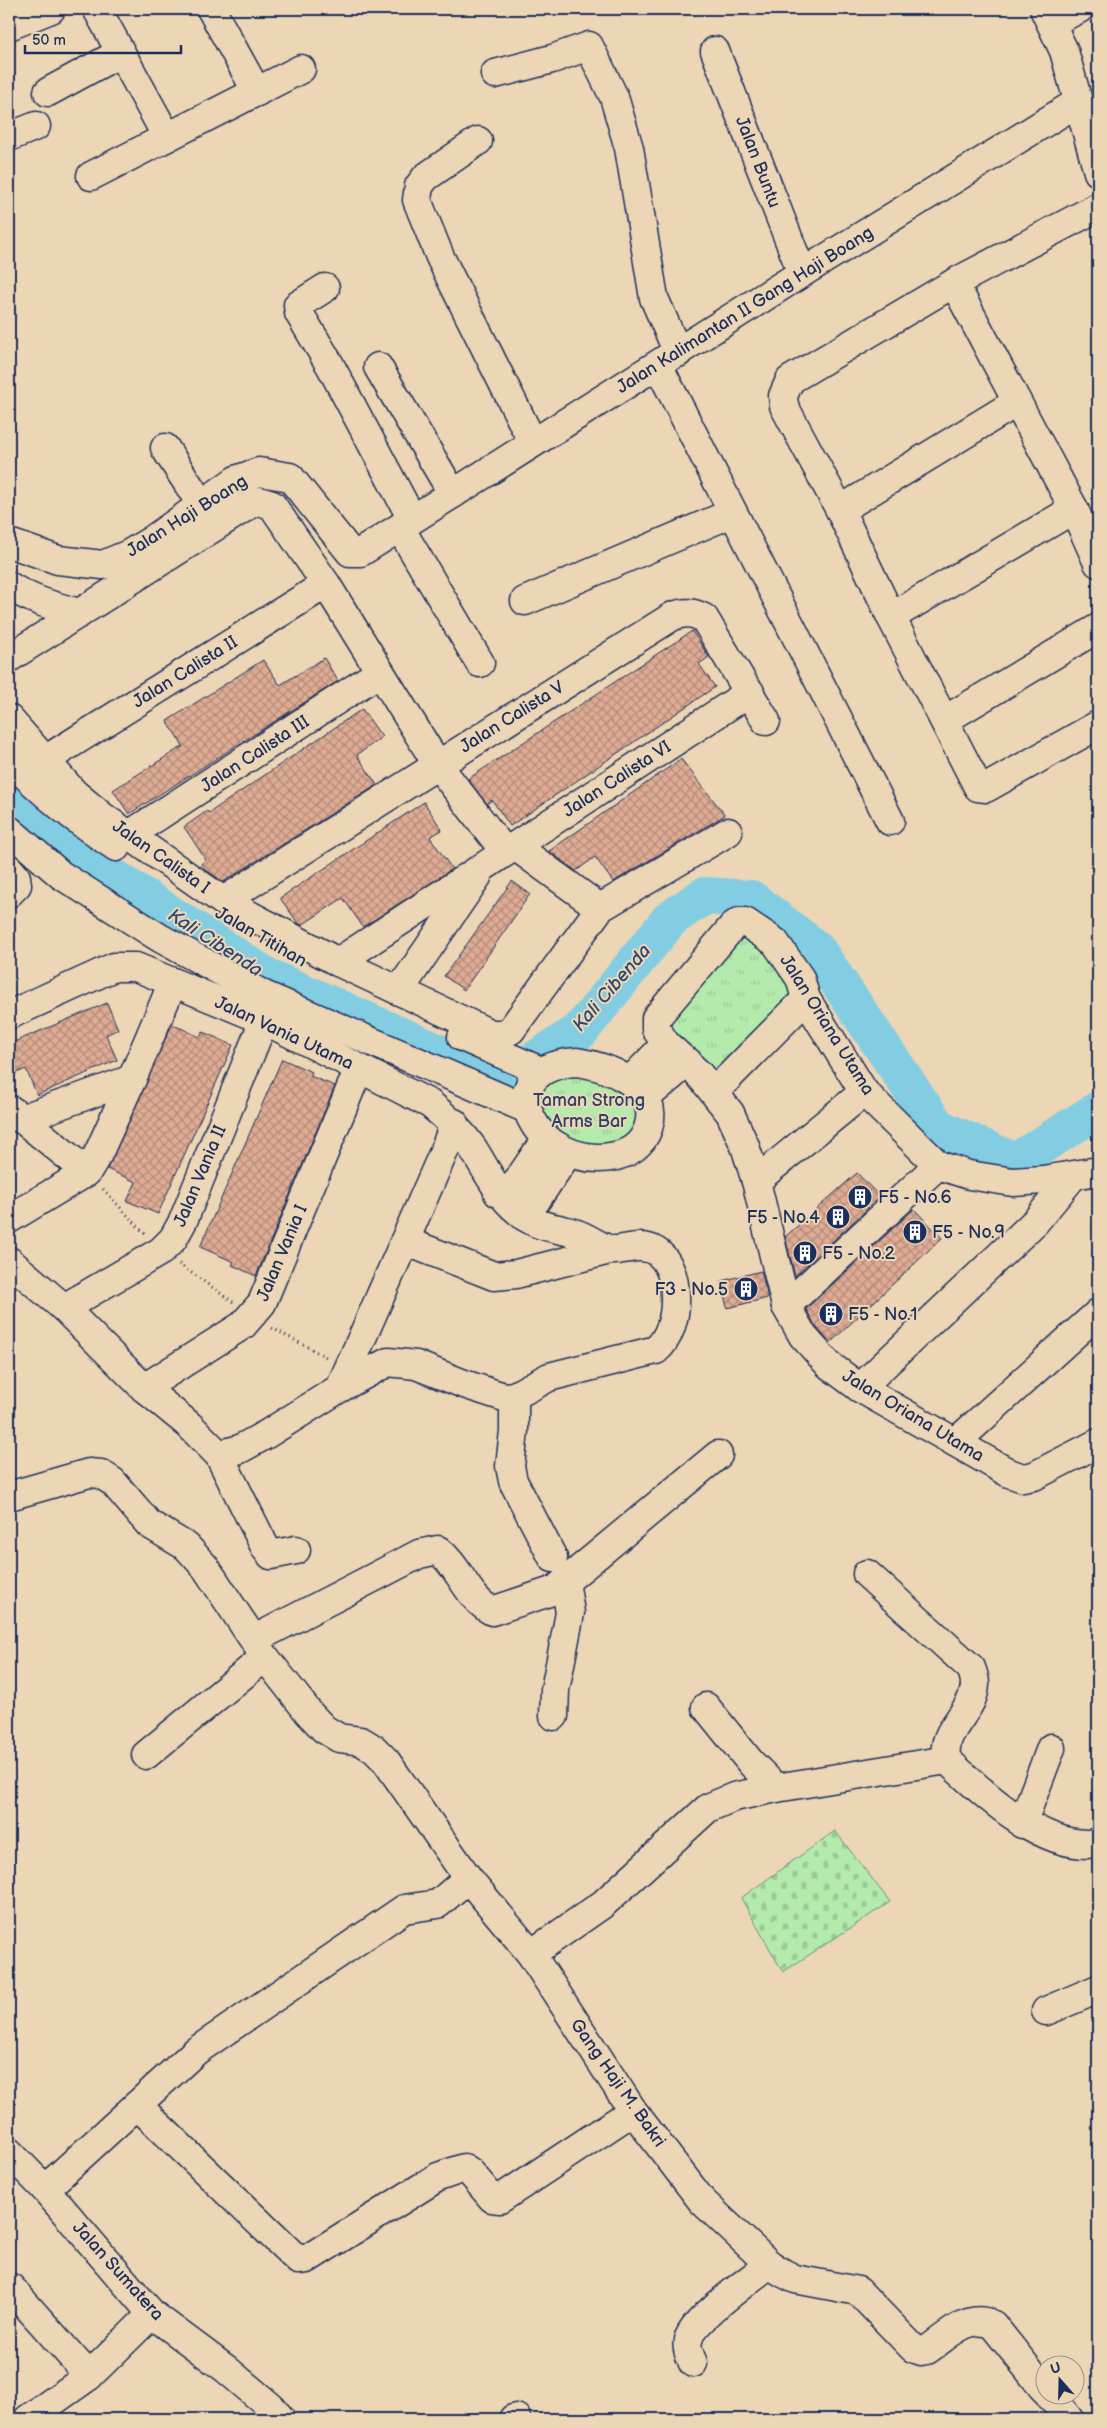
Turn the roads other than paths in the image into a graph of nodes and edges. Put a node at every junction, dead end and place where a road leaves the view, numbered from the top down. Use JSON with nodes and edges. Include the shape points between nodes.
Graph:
{"nodes":[{"id":1,"x":52,"y":9,"type":"edge"},
{"id":2,"x":97,"y":9,"type":"edge"},
{"id":3,"x":211,"y":9,"type":"edge"},
{"id":4,"x":1079,"y":9,"type":"edge"},
{"id":5,"x":1048,"y":16,"type":"edge"},
{"id":6,"x":9,"y":26,"type":"edge"},
{"id":7,"x":715,"y":51,"type":"dead end"},
{"id":8,"x":120,"y":53,"type":"junction"},
{"id":9,"x":301,"y":69,"type":"dead end"},
{"id":10,"x":495,"y":74,"type":"dead end"},
{"id":11,"x":48,"y":92,"type":"dead end"},
{"id":12,"x":257,"y":92,"type":"junction"},
{"id":13,"x":1078,"y":102,"type":"junction"},
{"id":14,"x":36,"y":126,"type":"dead end"},
{"id":15,"x":9,"y":137,"type":"edge"},
{"id":16,"x":167,"y":137,"type":"junction"},
{"id":17,"x":478,"y":141,"type":"dead end"},
{"id":18,"x":1098,"y":172,"type":"edge"},
{"id":19,"x":91,"y":176,"type":"dead end"},
{"id":20,"x":1098,"y":207,"type":"edge"},
{"id":21,"x":802,"y":273,"type":"junction"},
{"id":22,"x":954,"y":283,"type":"junction"},
{"id":23,"x":325,"y":288,"type":"dead end"},
{"id":24,"x":668,"y":359,"type":"junction"},
{"id":25,"x":378,"y":367,"type":"dead end"},
{"id":26,"x":1017,"y":402,"type":"junction"},
{"id":27,"x":533,"y":443,"type":"junction"},
{"id":28,"x":166,"y":448,"type":"dead end"},
{"id":29,"x":453,"y":494,"type":"junction"},
{"id":30,"x":201,"y":504,"type":"junction"},
{"id":31,"x":1074,"y":509,"type":"junction"},
{"id":32,"x":840,"y":510,"type":"junction"},
{"id":33,"x":732,"y":513,"type":"junction"},
{"id":34,"x":406,"y":523,"type":"junction"},
{"id":35,"x":9,"y":544,"type":"edge"},
{"id":36,"x":1098,"y":563,"type":"edge"},
{"id":37,"x":326,"y":584,"type":"junction"},
{"id":38,"x":9,"y":586,"type":"edge"},
{"id":39,"x":524,"y":601,"type":"dead end"},
{"id":40,"x":80,"y":613,"type":"junction"},
{"id":41,"x":891,"y":617,"type":"junction"},
{"id":42,"x":1098,"y":628,"type":"edge"},
{"id":43,"x":9,"y":658,"type":"edge"},
{"id":44,"x":480,"y":663,"type":"dead end"},
{"id":45,"x":380,"y":672,"type":"junction"},
{"id":46,"x":750,"y":692,"type":"junction"},
{"id":47,"x":9,"y":718,"type":"edge"},
{"id":48,"x":945,"y":720,"type":"junction"},
{"id":49,"x":766,"y":721,"type":"dead end"},
{"id":50,"x":1098,"y":725,"type":"edge"},
{"id":51,"x":9,"y":759,"type":"edge"},
{"id":52,"x":45,"y":760,"type":"junction"},
{"id":53,"x":437,"y":764,"type":"junction"},
{"id":54,"x":890,"y":822,"type":"dead end"},
{"id":55,"x":9,"y":830,"type":"edge"},
{"id":56,"x":728,"y":832,"type":"dead end"},
{"id":57,"x":129,"y":835,"type":"junction"},
{"id":58,"x":502,"y":854,"type":"junction"},
{"id":59,"x":223,"y":901,"type":"junction"},
{"id":60,"x":600,"y":908,"type":"junction"},
{"id":61,"x":338,"y":962,"type":"junction"},
{"id":62,"x":173,"y":982,"type":"junction"},
{"id":63,"x":399,"y":991,"type":"junction"},
{"id":64,"x":806,"y":999,"type":"junction"},
{"id":65,"x":9,"y":1015,"type":"edge"},
{"id":66,"x":264,"y":1020,"type":"junction"},
{"id":67,"x":666,"y":1044,"type":"junction"},
{"id":68,"x":688,"y":1062,"type":"junction"},
{"id":69,"x":359,"y":1068,"type":"junction"},
{"id":70,"x":541,"y":1071,"type":"junction"},
{"id":71,"x":132,"y":1079,"type":"junction"},
{"id":72,"x":638,"y":1090,"type":"junction"},
{"id":73,"x":716,"y":1092,"type":"junction"},
{"id":74,"x":864,"y":1092,"type":"junction"},
{"id":75,"x":527,"y":1109,"type":"junction"},
{"id":76,"x":15,"y":1113,"type":"edge"},
{"id":77,"x":454,"y":1123,"type":"junction"},
{"id":78,"x":557,"y":1146,"type":"junction"},
{"id":79,"x":938,"y":1165,"type":"junction"},
{"id":80,"x":87,"y":1172,"type":"junction"},
{"id":81,"x":1086,"y":1173,"type":"edge"},
{"id":82,"x":756,"y":1181,"type":"junction"},
{"id":83,"x":498,"y":1192,"type":"junction"},
{"id":84,"x":525,"y":1217,"type":"junction"},
{"id":85,"x":9,"y":1219,"type":"edge"},
{"id":86,"x":405,"y":1241,"type":"junction"},
{"id":87,"x":610,"y":1250,"type":"junction"},
{"id":88,"x":9,"y":1260,"type":"edge"},
{"id":89,"x":786,"y":1306,"type":"junction"},
{"id":90,"x":64,"y":1308,"type":"junction"},
{"id":91,"x":1093,"y":1322,"type":"edge"},
{"id":92,"x":388,"y":1362,"type":"junction"},
{"id":93,"x":349,"y":1370,"type":"junction"},
{"id":94,"x":144,"y":1388,"type":"junction"},
{"id":95,"x":860,"y":1388,"type":"junction"},
{"id":96,"x":514,"y":1396,"type":"junction"},
{"id":97,"x":956,"y":1441,"type":"junction"},
{"id":98,"x":1098,"y":1443,"type":"edge"},
{"id":99,"x":220,"y":1455,"type":"junction"},
{"id":100,"x":718,"y":1455,"type":"dead end"},
{"id":101,"x":9,"y":1496,"type":"edge"},
{"id":102,"x":296,"y":1550,"type":"dead end"},
{"id":103,"x":553,"y":1558,"type":"dead end"},
{"id":104,"x":867,"y":1574,"type":"dead end"},
{"id":105,"x":565,"y":1582,"type":"junction"},
{"id":106,"x":260,"y":1648,"type":"junction"},
{"id":107,"x":706,"y":1707,"type":"dead end"},
{"id":108,"x":554,"y":1716,"type":"dead end"},
{"id":109,"x":1050,"y":1748,"type":"dead end"},
{"id":110,"x":146,"y":1755,"type":"dead end"},
{"id":111,"x":947,"y":1760,"type":"junction"},
{"id":112,"x":776,"y":1788,"type":"junction"},
{"id":113,"x":1022,"y":1824,"type":"junction"},
{"id":114,"x":1098,"y":1843,"type":"edge"},
{"id":115,"x":468,"y":1878,"type":"junction"},
{"id":116,"x":531,"y":1954,"type":"junction"},
{"id":117,"x":1098,"y":1989,"type":"edge"},
{"id":118,"x":1046,"y":2011,"type":"dead end"},
{"id":119,"x":136,"y":2106,"type":"junction"},
{"id":120,"x":633,"y":2111,"type":"junction"},
{"id":121,"x":9,"y":2152,"type":"edge"},
{"id":122,"x":45,"y":2189,"type":"junction"},
{"id":123,"x":769,"y":2264,"type":"junction"},
{"id":124,"x":12,"y":2288,"type":"dead end"},
{"id":125,"x":152,"y":2314,"type":"junction"},
{"id":126,"x":693,"y":2362,"type":"dead end"},
{"id":127,"x":89,"y":2376,"type":"junction"},
{"id":128,"x":1034,"y":2376,"type":"edge"},
{"id":129,"x":1058,"y":2406,"type":"edge"},
{"id":130,"x":270,"y":2415,"type":"edge"},
{"id":131,"x":28,"y":2419,"type":"edge"},
{"id":132,"x":1069,"y":2419,"type":"edge"}],
"edges":[{"from":1,"to":6,"type":"street"},
{"from":2,"to":8,"type":"street"},
{"from":3,"to":12,"type":"street"},
{"from":4,"to":5,"type":"street"},
{"from":5,"to":13,"type":"street","via":[[1064,51]]},
{"from":7,"to":21,"type":"street","name":"Jalan Buntu"},
{"from":8,"to":11,"type":"street"},
{"from":8,"to":16,"type":"street"},
{"from":9,"to":12,"type":"street"},
{"from":10,"to":24,"type":"street","via":[[589,46],[614,96],[629,148],[654,298]]},
{"from":12,"to":16,"type":"street"},
{"from":13,"to":18,"type":"street"},
{"from":13,"to":21,"type":"street","name":"Jalan Kalimantan II Gang Haji Boang"},
{"from":14,"to":15,"type":"street"},
{"from":16,"to":19,"type":"street"},
{"from":17,"to":27,"type":"street","via":[[426,176],[419,186],[417,200],[440,257]]},
{"from":20,"to":22,"type":"street"},
{"from":21,"to":24,"type":"street","name":"Jalan Kalimantan II Gang Haji Boang"},
{"from":22,"to":26,"type":"street"},
{"from":22,"to":32,"type":"street","via":[[790,380],[783,396],[784,406]]},
{"from":23,"to":34,"type":"street","via":[[298,305],[299,313],[330,365]]},
{"from":24,"to":27,"type":"street","name":"Jalan Kalimantan II Gang Haji Boang"},
{"from":24,"to":33,"type":"street"},
{"from":25,"to":29,"type":"street"},
{"from":26,"to":31,"type":"street"},
{"from":26,"to":32,"type":"street"},
{"from":27,"to":29,"type":"street","name":"Jalan Kalimantan II Gang Haji Boang"},
{"from":28,"to":30,"type":"street"},
{"from":29,"to":34,"type":"street","name":"Jalan Kalimantan II Gang Haji Boang"},
{"from":30,"to":34,"type":"street","name":"Jalan Haji Boang","via":[[236,480],[259,472],[276,473],[290,476],[350,552],[361,552]]},
{"from":30,"to":35,"type":"street","name":"Jalan Haji Boang","via":[[152,540],[103,565],[58,560]]},
{"from":31,"to":36,"type":"street"},
{"from":31,"to":41,"type":"street"},
{"from":32,"to":41,"type":"street"},
{"from":33,"to":39,"type":"street"},
{"from":33,"to":54,"type":"street"},
{"from":34,"to":44,"type":"street"},
{"from":37,"to":40,"type":"street","via":[[272,505],[252,503]]},
{"from":37,"to":45,"type":"street"},
{"from":37,"to":52,"type":"street","name":"Jalan Calista II"},
{"from":38,"to":40,"type":"street","via":[[48,605]]},
{"from":40,"to":43,"type":"street"},
{"from":41,"to":48,"type":"street"},
{"from":42,"to":48,"type":"street"},
{"from":45,"to":53,"type":"street"},
{"from":45,"to":57,"type":"street","name":"Jalan Calista III"},
{"from":46,"to":49,"type":"street","name":"Jalan Calista V"},
{"from":46,"to":53,"type":"street","name":"Jalan Calista V","via":[[704,618],[684,612]]},
{"from":46,"to":58,"type":"street","name":"Jalan Calista VI"},
{"from":47,"to":52,"type":"street","name":"Jalan Calista I"},
{"from":48,"to":50,"type":"street","via":[[973,780],[978,787],[986,788]]},
{"from":51,"to":70,"type":"street","name":"Jalan Titihan","via":[[39,791],[76,821],[188,894],[320,971]]},
{"from":52,"to":57,"type":"street","name":"Jalan Calista I","via":[[74,793]]},
{"from":53,"to":58,"type":"street"},
{"from":53,"to":59,"type":"street","name":"Jalan Calista V"},
{"from":55,"to":75,"type":"street","via":[[61,875],[160,938],[264,995]]},
{"from":56,"to":60,"type":"street"},
{"from":57,"to":59,"type":"street","name":"Jalan Calista I"},
{"from":58,"to":60,"type":"street"},
{"from":58,"to":61,"type":"street","name":"Jalan Calista VI"},
{"from":58,"to":63,"type":"street","name":"Jalan Calista VI"},
{"from":59,"to":61,"type":"street","name":"Jalan Calista I"},
{"from":60,"to":63,"type":"street","name":"Jalan Calista I","via":[[520,1020],[504,1034],[479,1030]]},
{"from":61,"to":63,"type":"street","name":"Jalan Calista I"},
{"from":62,"to":65,"type":"street","name":"Jalan Vania Utama","via":[[136,967],[119,966]]},
{"from":62,"to":66,"type":"street","name":"Jalan Vania Utama"},
{"from":62,"to":71,"type":"street"},
{"from":64,"to":67,"type":"street","name":"Jalan Oriana Utama","via":[[800,978],[775,942],[753,926],[739,922],[732,926],[656,1018],[656,1029]]},
{"from":64,"to":73,"type":"street"},
{"from":64,"to":74,"type":"street","name":"Jalan Oriana Utama"},
{"from":66,"to":69,"type":"street","name":"Jalan Vania Utama"},
{"from":66,"to":90,"type":"street","name":"Jalan Vania II","via":[[173,1239],[161,1251]]},
{"from":67,"to":68,"type":"street","name":"Jalan Oriana Utama"},
{"from":67,"to":72,"type":"street"},
{"from":68,"to":72,"type":"street"},
{"from":68,"to":73,"type":"street","name":"Jalan Oriana Utama"},
{"from":69,"to":77,"type":"street","name":"Jalan Vania Utama","via":[[430,1104]]},
{"from":69,"to":94,"type":"street","name":"Jalan Vania I","via":[[262,1303],[243,1325]]},
{"from":70,"to":72,"type":"street","via":[[560,1063],[597,1065]]},
{"from":70,"to":75,"type":"street","via":[[528,1088]]},
{"from":71,"to":76,"type":"street"},
{"from":71,"to":80,"type":"street"},
{"from":72,"to":78,"type":"street","via":[[650,1117],[648,1129],[634,1148],[605,1158],[586,1157]]},
{"from":73,"to":82,"type":"street","name":"Jalan Oriana Utama","via":[[730,1112]]},
{"from":74,"to":79,"type":"street","name":"Jalan Oriana Utama"},
{"from":74,"to":82,"type":"street"},
{"from":75,"to":78,"type":"street","via":[[534,1125]]},
{"from":76,"to":80,"type":"street"},
{"from":77,"to":83,"type":"street","name":"Jalan Vania Utama"},
{"from":77,"to":86,"type":"street"},
{"from":78,"to":83,"type":"street","via":[[512,1189]]},
{"from":78,"to":84,"type":"street"},
{"from":79,"to":81,"type":"street","name":"Jalan Oriana Utama","via":[[969,1175],[1013,1182]]},
{"from":79,"to":89,"type":"street"},
{"from":80,"to":85,"type":"street"},
{"from":81,"to":95,"type":"street"},
{"from":82,"to":89,"type":"street","name":"Jalan Oriana Utama"},
{"from":83,"to":84,"type":"street","name":"Jalan Vania Utama"},
{"from":84,"to":87,"type":"street","name":"Jalan Vania Utama","via":[[536,1224],[575,1233]]},
{"from":86,"to":87,"type":"street","via":[[494,1276],[516,1274]]},
{"from":86,"to":93,"type":"street"},
{"from":87,"to":96,"type":"street","via":[[641,1246],[656,1250],[666,1261],[676,1288],[664,1344],[649,1352],[549,1378]]},
{"from":88,"to":90,"type":"street"},
{"from":89,"to":95,"type":"street","name":"Jalan Oriana Utama","via":[[803,1336],[830,1365]]},
{"from":90,"to":94,"type":"street"},
{"from":91,"to":97,"type":"street"},
{"from":92,"to":93,"type":"street"},
{"from":92,"to":93,"type":"street"},
{"from":92,"to":96,"type":"street","via":[[416,1365],[491,1394]]},
{"from":93,"to":99,"type":"street","via":[[267,1434],[240,1449]]},
{"from":94,"to":99,"type":"street"},
{"from":95,"to":97,"type":"street","name":"Jalan Oriana Utama"},
{"from":96,"to":103,"type":"street","via":[[510,1466],[513,1481]]},
{"from":97,"to":98,"type":"street","name":"Jalan Oriana Utama","via":[[1023,1478],[1045,1471]]},
{"from":99,"to":102,"type":"street","via":[[266,1549],[272,1555]]},
{"from":100,"to":105,"type":"street"},
{"from":101,"to":106,"type":"street","name":"Gang Haji M. Bakri","via":[[90,1473],[101,1474],[113,1482],[149,1524],[187,1547],[206,1568]]},
{"from":104,"to":111,"type":"street","via":[[971,1668],[975,1683],[973,1697],[948,1739],[944,1752]]},
{"from":105,"to":106,"type":"street","via":[[555,1590],[492,1611],[479,1604],[448,1557],[438,1550],[419,1554]]},
{"from":105,"to":108,"type":"street","via":[[570,1613],[555,1690]]},
{"from":106,"to":110,"type":"street"},
{"from":106,"to":115,"type":"street","name":"Gang Haji M. Bakri","via":[[324,1729],[339,1738],[361,1741],[386,1761]]},
{"from":107,"to":112,"type":"street"},
{"from":109,"to":113,"type":"street"},
{"from":111,"to":112,"type":"street"},
{"from":111,"to":113,"type":"street"},
{"from":112,"to":116,"type":"street","via":[[734,1797],[708,1808],[602,1904]]},
{"from":113,"to":114,"type":"street","via":[[1071,1842]]},
{"from":115,"to":116,"type":"street","name":"Gang Haji M. Bakri"},
{"from":115,"to":119,"type":"street","via":[[444,1901],[399,1912],[196,2051]]},
{"from":116,"to":120,"type":"street","name":"Gang Haji M. Bakri"},
{"from":117,"to":118,"type":"street"},
{"from":119,"to":120,"type":"street","via":[[298,2260],[307,2259],[454,2169],[464,2168],[492,2198],[500,2199]]},
{"from":119,"to":122,"type":"street"},
{"from":120,"to":123,"type":"street","name":"Gang Haji M. Bakri","via":[[702,2202]]},
{"from":121,"to":122,"type":"street","name":"Jalan Sumatera"},
{"from":122,"to":125,"type":"street","name":"Jalan Sumatera"},
{"from":123,"to":126,"type":"street","via":[[696,2324],[688,2340],[688,2353]]},
{"from":123,"to":128,"type":"street","name":"Gang Haji M. Bakri","via":[[795,2279],[858,2291],[913,2348],[921,2351],[966,2323],[986,2322],[993,2325]]},
{"from":124,"to":127,"type":"street"},
{"from":125,"to":127,"type":"street"},
{"from":125,"to":130,"type":"street","name":"Jalan Sumatera","via":[[193,2343]]},
{"from":127,"to":131,"type":"street"},
{"from":129,"to":132,"type":"street"}]}
